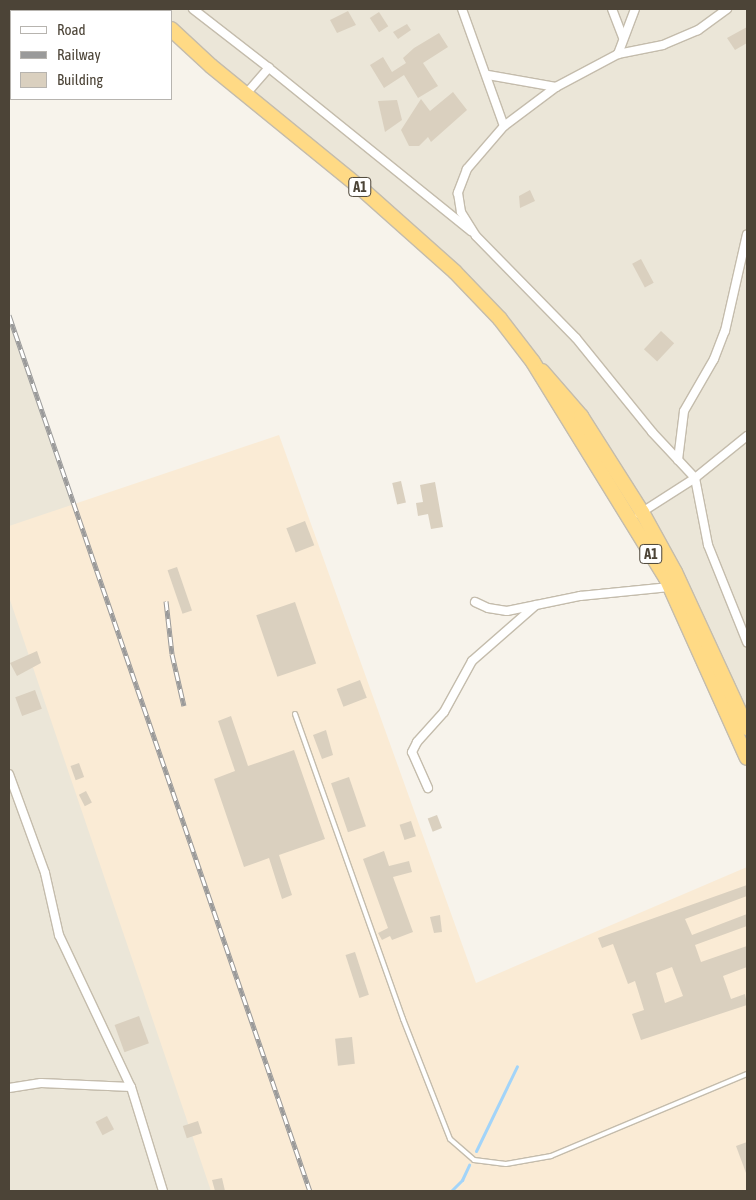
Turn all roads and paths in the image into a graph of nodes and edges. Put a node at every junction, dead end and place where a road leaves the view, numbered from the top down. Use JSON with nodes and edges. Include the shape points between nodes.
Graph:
{"nodes":[{"id":1,"x":193,"y":9,"type":"edge"},
{"id":2,"x":462,"y":9,"type":"edge"},
{"id":3,"x":612,"y":9,"type":"edge"},
{"id":4,"x":635,"y":9,"type":"edge"},
{"id":5,"x":727,"y":9,"type":"edge"},
{"id":6,"x":172,"y":30,"type":"edge"},
{"id":7,"x":623,"y":38,"type":"junction"},
{"id":8,"x":618,"y":54,"type":"junction"},
{"id":9,"x":269,"y":68,"type":"junction"},
{"id":10,"x":488,"y":76,"type":"junction"},
{"id":11,"x":556,"y":87,"type":"junction"},
{"id":12,"x":246,"y":94,"type":"junction"},
{"id":13,"x":504,"y":126,"type":"junction"},
{"id":14,"x":747,"y":234,"type":"edge"},
{"id":15,"x":476,"y":236,"type":"junction"},
{"id":16,"x":747,"y":436,"type":"edge"},
{"id":17,"x":678,"y":460,"type":"junction"},
{"id":18,"x":695,"y":478,"type":"junction"},
{"id":19,"x":637,"y":516,"type":"junction"},
{"id":20,"x":670,"y":587,"type":"junction"},
{"id":21,"x":475,"y":602,"type":"dead end"},
{"id":22,"x":536,"y":606,"type":"junction"},
{"id":23,"x":747,"y":642,"type":"edge"},
{"id":24,"x":296,"y":714,"type":"dead end"},
{"id":25,"x":747,"y":728,"type":"edge"},
{"id":26,"x":747,"y":758,"type":"edge"},
{"id":27,"x":9,"y":774,"type":"edge"},
{"id":28,"x":428,"y":788,"type":"dead end"},
{"id":29,"x":747,"y":1074,"type":"edge"},
{"id":30,"x":131,"y":1087,"type":"junction"},
{"id":31,"x":9,"y":1088,"type":"edge"},
{"id":32,"x":163,"y":1191,"type":"edge"}],
"edges":[{"from":1,"to":9,"type":"street"},
{"from":2,"to":10,"type":"street"},
{"from":3,"to":7,"type":"street"},
{"from":4,"to":7,"type":"street"},
{"from":5,"to":8,"type":"street","via":[[698,30],[672,41]]},
{"from":6,"to":12,"type":"highway","number":"A1"},
{"from":7,"to":8,"type":"street"},
{"from":8,"to":11,"type":"street"},
{"from":9,"to":12,"type":"street"},
{"from":9,"to":15,"type":"street"},
{"from":10,"to":11,"type":"street"},
{"from":10,"to":13,"type":"street"},
{"from":11,"to":13,"type":"street"},
{"from":12,"to":19,"type":"highway","number":"A1","via":[[363,190],[455,272],[500,319]]},
{"from":13,"to":15,"type":"street","via":[[467,170],[458,193],[461,212]]},
{"from":14,"to":17,"type":"street","via":[[725,331],[714,359],[684,410]]},
{"from":15,"to":17,"type":"street","via":[[576,338]]},
{"from":16,"to":18,"type":"street"},
{"from":17,"to":18,"type":"street"},
{"from":18,"to":19,"type":"street"},
{"from":18,"to":23,"type":"street","via":[[708,545]]},
{"from":19,"to":20,"type":"highway","number":"A1"},
{"from":19,"to":25,"type":"highway","number":"A1","via":[[676,572]]},
{"from":20,"to":22,"type":"street","via":[[580,596]]},
{"from":20,"to":26,"type":"highway","number":"A1"},
{"from":21,"to":22,"type":"street","via":[[507,611]]},
{"from":22,"to":28,"type":"street","via":[[472,661],[444,712],[417,742],[412,752]]},
{"from":24,"to":29,"type":"lane","via":[[399,1010],[450,1139],[474,1160],[506,1164],[551,1156]]},
{"from":27,"to":30,"type":"street","via":[[46,873],[59,935]]},
{"from":30,"to":31,"type":"street","via":[[41,1083]]},
{"from":30,"to":32,"type":"street"}]}
